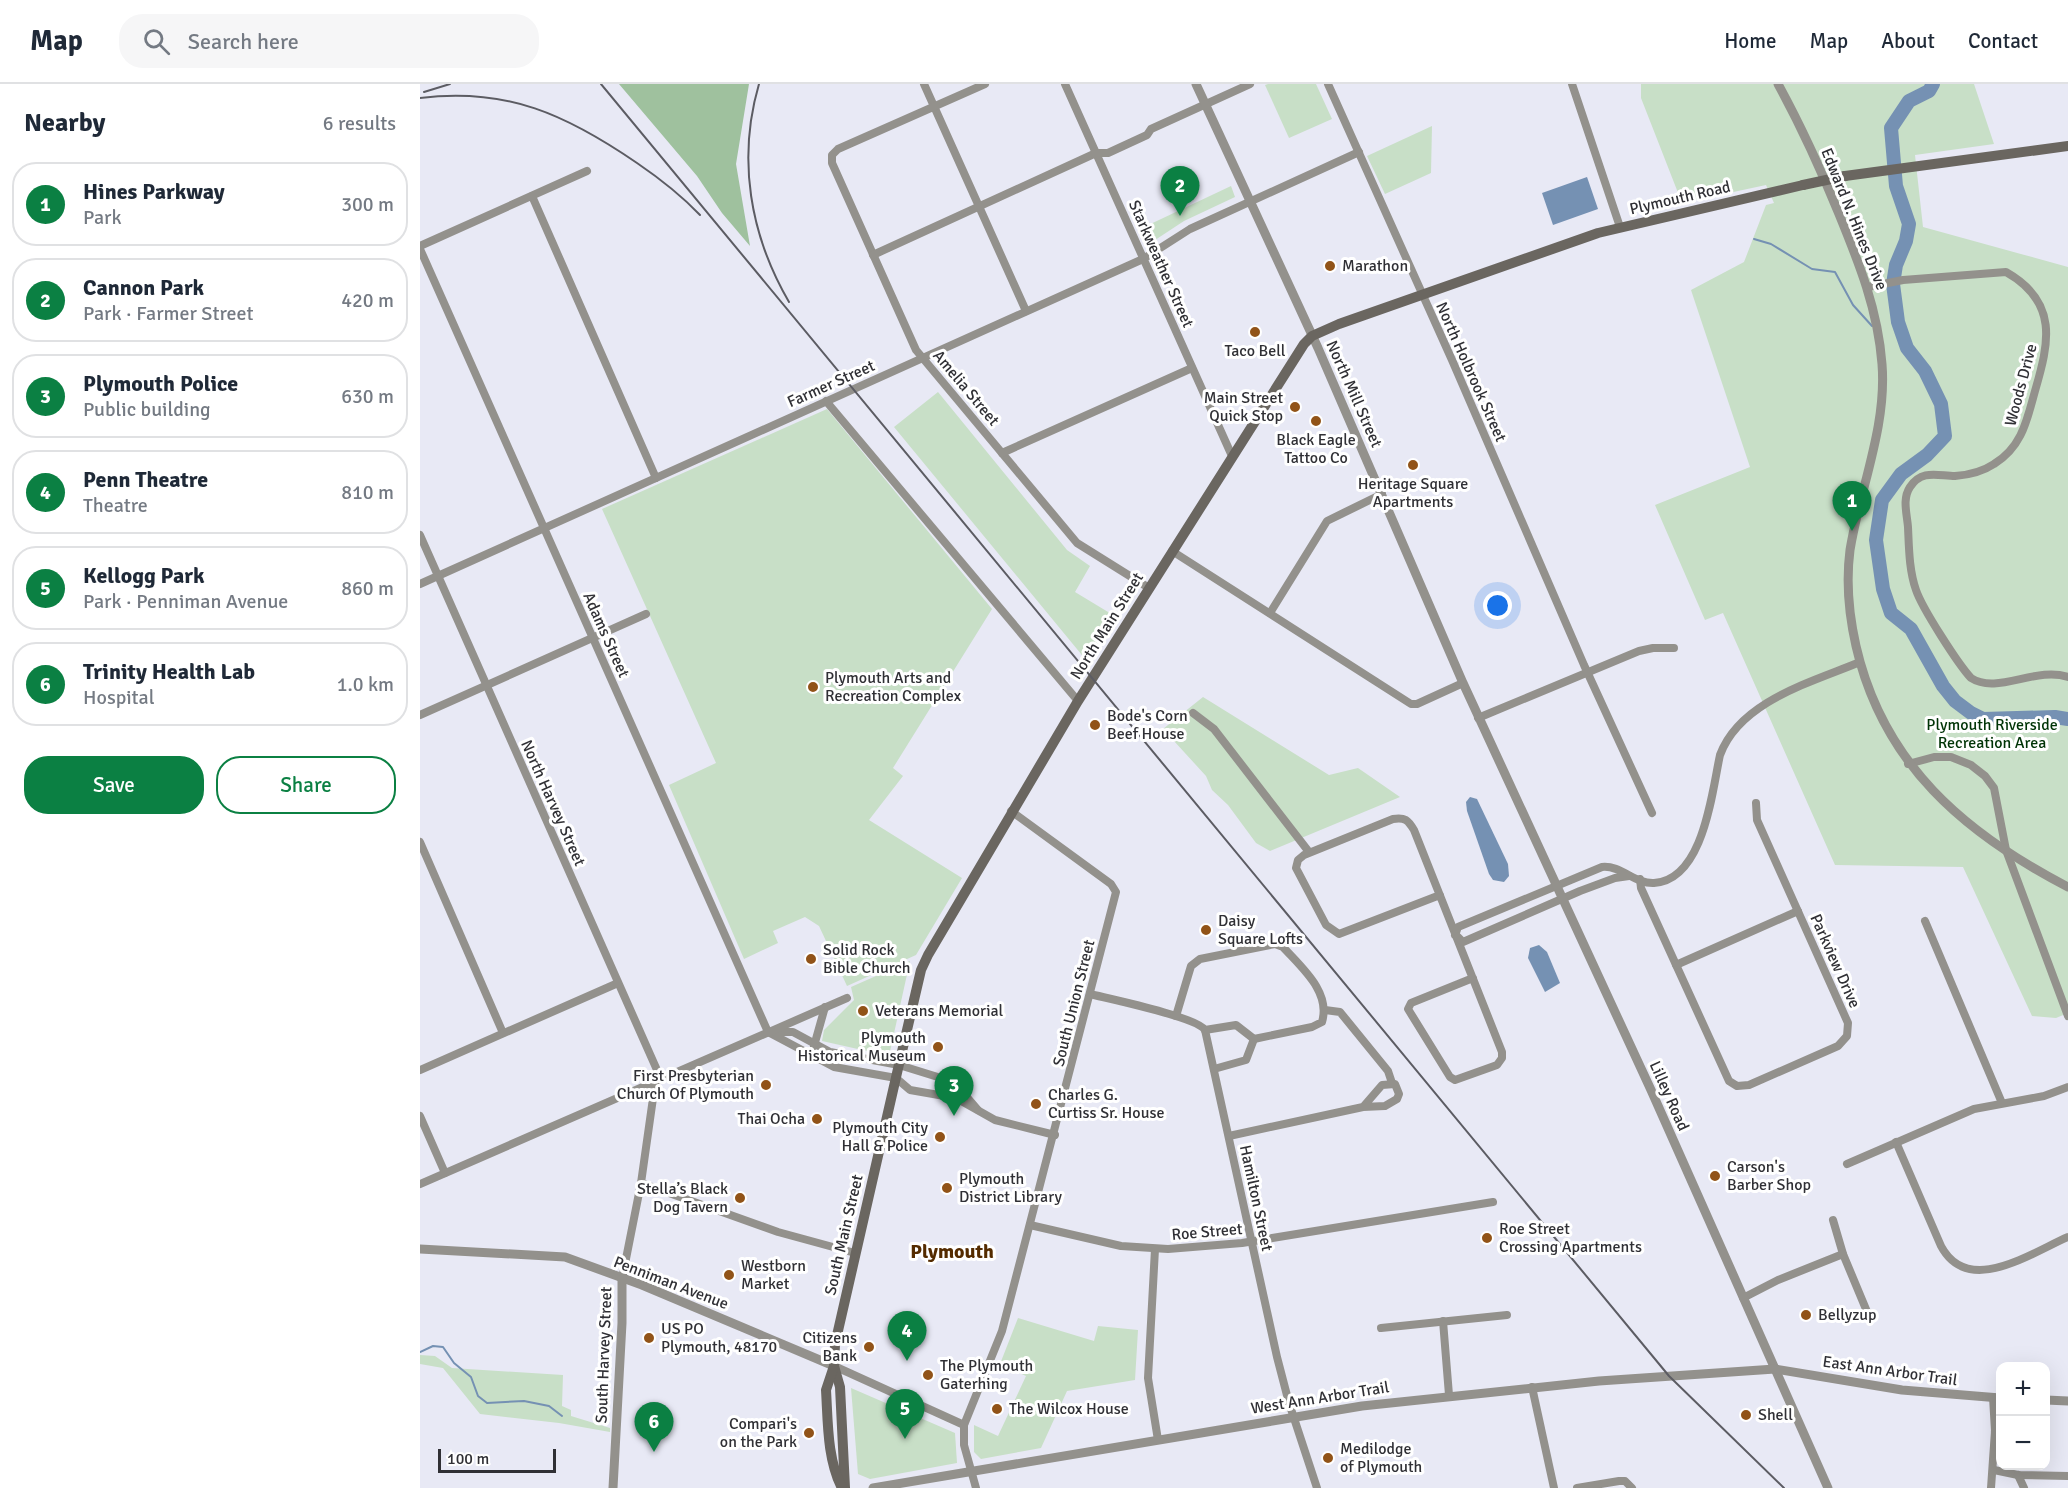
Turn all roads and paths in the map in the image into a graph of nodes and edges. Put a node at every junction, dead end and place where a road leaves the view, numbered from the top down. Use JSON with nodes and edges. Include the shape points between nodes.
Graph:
{"nodes":[{"id":1,"x":924,"y":84,"type":"edge"},
{"id":2,"x":985,"y":84,"type":"edge"},
{"id":3,"x":1065,"y":84,"type":"edge"},
{"id":4,"x":1196,"y":84,"type":"edge"},
{"id":5,"x":1250,"y":84,"type":"edge"},
{"id":6,"x":1328,"y":84,"type":"edge"},
{"id":7,"x":1572,"y":84,"type":"edge"},
{"id":8,"x":1778,"y":84,"type":"edge"},
{"id":9,"x":1205,"y":105,"type":"junction"},
{"id":10,"x":934,"y":106,"type":"junction"},
{"id":11,"x":2068,"y":146,"type":"edge"},
{"id":12,"x":1359,"y":152,"type":"junction"},
{"id":13,"x":1096,"y":153,"type":"junction"},
{"id":14,"x":587,"y":171,"type":"dead end"},
{"id":15,"x":532,"y":196,"type":"junction"},
{"id":16,"x":1249,"y":202,"type":"junction"},
{"id":17,"x":979,"y":207,"type":"junction"},
{"id":18,"x":1620,"y":227,"type":"junction"},
{"id":19,"x":420,"y":248,"type":"edge"},
{"id":20,"x":873,"y":255,"type":"junction"},
{"id":21,"x":1143,"y":259,"type":"junction"},
{"id":22,"x":1868,"y":287,"type":"junction"},
{"id":23,"x":1421,"y":293,"type":"junction"},
{"id":24,"x":1026,"y":311,"type":"junction"},
{"id":25,"x":1312,"y":336,"type":"junction"},
{"id":26,"x":922,"y":357,"type":"junction"},
{"id":27,"x":1192,"y":368,"type":"junction"},
{"id":28,"x":826,"y":401,"type":"junction"},
{"id":29,"x":1002,"y":453,"type":"junction"},
{"id":30,"x":1232,"y":456,"type":"junction"},
{"id":31,"x":656,"y":478,"type":"junction"},
{"id":32,"x":1382,"y":494,"type":"junction"},
{"id":33,"x":544,"y":528,"type":"junction"},
{"id":34,"x":420,"y":535,"type":"edge"},
{"id":35,"x":1172,"y":551,"type":"junction"},
{"id":36,"x":438,"y":575,"type":"junction"},
{"id":37,"x":420,"y":584,"type":"edge"},
{"id":38,"x":1149,"y":588,"type":"junction"},
{"id":39,"x":1270,"y":613,"type":"junction"},
{"id":40,"x":646,"y":614,"type":"dead end"},
{"id":41,"x":592,"y":637,"type":"junction"},
{"id":42,"x":1674,"y":648,"type":"dead end"},
{"id":43,"x":1860,"y":662,"type":"junction"},
{"id":44,"x":1587,"y":672,"type":"junction"},
{"id":45,"x":2068,"y":677,"type":"edge"},
{"id":46,"x":1463,"y":683,"type":"junction"},
{"id":47,"x":486,"y":685,"type":"junction"},
{"id":48,"x":1078,"y":701,"type":"junction"},
{"id":49,"x":1193,"y":713,"type":"dead end"},
{"id":50,"x":420,"y":715,"type":"edge"},
{"id":51,"x":1478,"y":718,"type":"junction"},
{"id":52,"x":1908,"y":764,"type":"junction"},
{"id":53,"x":1756,"y":803,"type":"dead end"},
{"id":54,"x":1011,"y":811,"type":"junction"},
{"id":55,"x":1652,"y":813,"type":"dead end"},
{"id":56,"x":420,"y":842,"type":"edge"},
{"id":57,"x":2006,"y":850,"type":"junction"},
{"id":58,"x":1309,"y":852,"type":"junction"},
{"id":59,"x":1630,"y":876,"type":"junction"},
{"id":60,"x":1640,"y":879,"type":"junction"},
{"id":61,"x":1557,"y":887,"type":"junction"},
{"id":62,"x":2068,"y":887,"type":"edge"},
{"id":63,"x":1440,"y":895,"type":"junction"},
{"id":64,"x":1563,"y":899,"type":"junction"},
{"id":65,"x":1798,"y":911,"type":"junction"},
{"id":66,"x":1925,"y":921,"type":"dead end"},
{"id":67,"x":1455,"y":935,"type":"junction"},
{"id":68,"x":937,"y":938,"type":"joint"},
{"id":69,"x":1676,"y":965,"type":"junction"},
{"id":70,"x":1473,"y":978,"type":"junction"},
{"id":71,"x":618,"y":982,"type":"junction"},
{"id":72,"x":1090,"y":994,"type":"junction"},
{"id":73,"x":847,"y":998,"type":"dead end"},
{"id":74,"x":825,"y":1007,"type":"junction"},
{"id":75,"x":1325,"y":1010,"type":"junction"},
{"id":76,"x":1176,"y":1016,"type":"junction"},
{"id":77,"x":2068,"y":1016,"type":"edge"},
{"id":78,"x":1205,"y":1030,"type":"junction"},
{"id":79,"x":768,"y":1032,"type":"junction"},
{"id":80,"x":503,"y":1033,"type":"junction"},
{"id":81,"x":1254,"y":1039,"type":"junction"},
{"id":82,"x":815,"y":1043,"type":"junction"},
{"id":83,"x":810,"y":1055,"type":"junction"},
{"id":84,"x":899,"y":1065,"type":"junction"},
{"id":85,"x":1214,"y":1069,"type":"junction"},
{"id":86,"x":420,"y":1070,"type":"edge"},
{"id":87,"x":896,"y":1078,"type":"junction"},
{"id":88,"x":654,"y":1082,"type":"junction"},
{"id":89,"x":1392,"y":1083,"type":"junction"},
{"id":90,"x":2068,"y":1087,"type":"edge"},
{"id":91,"x":2001,"y":1103,"type":"junction"},
{"id":92,"x":1363,"y":1107,"type":"junction"},
{"id":93,"x":978,"y":1110,"type":"junction"},
{"id":94,"x":420,"y":1116,"type":"edge"},
{"id":95,"x":1055,"y":1135,"type":"junction"},
{"id":96,"x":1229,"y":1136,"type":"junction"},
{"id":97,"x":1896,"y":1142,"type":"junction"},
{"id":98,"x":1847,"y":1164,"type":"dead end"},
{"id":99,"x":445,"y":1173,"type":"junction"},
{"id":100,"x":641,"y":1183,"type":"junction"},
{"id":101,"x":420,"y":1184,"type":"edge"},
{"id":102,"x":1493,"y":1202,"type":"dead end"},
{"id":103,"x":1833,"y":1220,"type":"dead end"},
{"id":104,"x":1030,"y":1225,"type":"junction"},
{"id":105,"x":2068,"y":1237,"type":"edge"},
{"id":106,"x":1252,"y":1241,"type":"junction"},
{"id":107,"x":420,"y":1249,"type":"edge"},
{"id":108,"x":1155,"y":1249,"type":"junction"},
{"id":109,"x":855,"y":1252,"type":"junction"},
{"id":110,"x":1843,"y":1254,"type":"junction"},
{"id":111,"x":622,"y":1279,"type":"junction"},
{"id":112,"x":1743,"y":1298,"type":"junction"},
{"id":113,"x":1868,"y":1314,"type":"dead end"},
{"id":114,"x":1507,"y":1315,"type":"dead end"},
{"id":115,"x":1443,"y":1322,"type":"junction"},
{"id":116,"x":1381,"y":1328,"type":"dead end"},
{"id":117,"x":834,"y":1366,"type":"junction"},
{"id":118,"x":1775,"y":1369,"type":"junction"},
{"id":119,"x":1532,"y":1387,"type":"junction"},
{"id":120,"x":1449,"y":1395,"type":"junction"},
{"id":121,"x":1996,"y":1398,"type":"edge"},
{"id":122,"x":2050,"y":1400,"type":"edge"},
{"id":123,"x":2068,"y":1401,"type":"edge"},
{"id":124,"x":1999,"y":1416,"type":"edge"},
{"id":125,"x":1294,"y":1417,"type":"junction"},
{"id":126,"x":964,"y":1425,"type":"junction"},
{"id":127,"x":1158,"y":1440,"type":"junction"},
{"id":128,"x":1994,"y":1470,"type":"junction"},
{"id":129,"x":971,"y":1473,"type":"junction"},
{"id":130,"x":2018,"y":1474,"type":"junction"},
{"id":131,"x":2068,"y":1476,"type":"edge"},
{"id":132,"x":1630,"y":1486,"type":"edge"},
{"id":133,"x":613,"y":1488,"type":"edge"},
{"id":134,"x":844,"y":1488,"type":"edge"},
{"id":135,"x":873,"y":1488,"type":"edge"},
{"id":136,"x":976,"y":1488,"type":"edge"},
{"id":137,"x":1317,"y":1488,"type":"edge"},
{"id":138,"x":1554,"y":1488,"type":"edge"},
{"id":139,"x":1577,"y":1488,"type":"edge"},
{"id":140,"x":1828,"y":1488,"type":"edge"},
{"id":141,"x":1991,"y":1488,"type":"edge"},
{"id":142,"x":2024,"y":1488,"type":"edge"}],
"edges":[{"from":1,"to":10,"type":"street"},
{"from":2,"to":10,"type":"street"},
{"from":3,"to":13,"type":"street","name":"Starkweather Street"},
{"from":4,"to":9,"type":"street","name":"North Mill Street"},
{"from":5,"to":9,"type":"street"},
{"from":6,"to":12,"type":"street","name":"North Holbrook Street"},
{"from":7,"to":18,"type":"street"},
{"from":8,"to":22,"type":"street","name":"Edward N. Hines Drive","via":[[1818,166]]},
{"from":9,"to":13,"type":"street","via":[[1107,153]]},
{"from":9,"to":16,"type":"street","name":"North Mill Street"},
{"from":10,"to":17,"type":"street"},
{"from":10,"to":20,"type":"street","name":"Amelia Street","via":[[832,155],[832,163]]},
{"from":11,"to":18,"type":"main road","name":"Plymouth Road","bridge":true,"via":[[1845,176]]},
{"from":12,"to":16,"type":"street","name":"Farmer Street"},
{"from":12,"to":23,"type":"street","name":"North Holbrook Street"},
{"from":13,"to":17,"type":"street"},
{"from":13,"to":21,"type":"street","name":"Starkweather Street"},
{"from":14,"to":15,"type":"street"},
{"from":15,"to":19,"type":"street"},
{"from":15,"to":31,"type":"street"},
{"from":16,"to":21,"type":"street","name":"Farmer Street","via":[[1190,229]]},
{"from":16,"to":25,"type":"street","name":"North Mill Street"},
{"from":17,"to":20,"type":"street"},
{"from":17,"to":24,"type":"street"},
{"from":18,"to":23,"type":"main road","name":"Plymouth Road"},
{"from":19,"to":33,"type":"street","name":"Adams Street"},
{"from":20,"to":26,"type":"street","name":"Amelia Street"},
{"from":21,"to":24,"type":"street","name":"Farmer Street"},
{"from":21,"to":27,"type":"street","name":"Starkweather Street"},
{"from":22,"to":43,"type":"street","name":"Edward N. Hines Drive","via":[[1880,340],[1883,388],[1850,553],[1850,609]]},
{"from":22,"to":45,"type":"street","name":"Woods Drive","via":[[1903,280],[2006,272],[2019,280],[2041,309],[2047,326],[2046,352],[2022,434],[2004,457],[1987,468],[1967,475],[1931,473],[1912,484],[1905,499],[1912,575],[1920,600],[1971,678],[1985,684],[2045,673]]},
{"from":23,"to":25,"type":"main road","name":"Plymouth Road"},
{"from":23,"to":44,"type":"street","name":"North Holbrook Street"},
{"from":24,"to":26,"type":"street","name":"Farmer Street"},
{"from":25,"to":30,"type":"main road","name":"North Main Street"},
{"from":25,"to":32,"type":"street","name":"North Mill Street"},
{"from":26,"to":28,"type":"street","name":"Farmer Street"},
{"from":26,"to":29,"type":"street","name":"Amelia Street"},
{"from":27,"to":29,"type":"street"},
{"from":27,"to":30,"type":"street","name":"Starkweather Street"},
{"from":28,"to":31,"type":"street","name":"Farmer Street"},
{"from":28,"to":48,"type":"street"},
{"from":29,"to":38,"type":"street","name":"Amelia Street","via":[[1077,543]]},
{"from":30,"to":35,"type":"main road","name":"North Main Street"},
{"from":31,"to":33,"type":"street","name":"Farmer Street"},
{"from":32,"to":39,"type":"street","via":[[1327,521]]},
{"from":32,"to":46,"type":"street","name":"North Mill Street"},
{"from":33,"to":36,"type":"street","name":"Farmer Street"},
{"from":33,"to":41,"type":"street","name":"Adams Street"},
{"from":34,"to":36,"type":"street","name":"North Harvey Street"},
{"from":35,"to":38,"type":"main road","name":"North Main Street"},
{"from":35,"to":39,"type":"street"},
{"from":36,"to":37,"type":"street","name":"Farmer Street"},
{"from":36,"to":47,"type":"street","name":"North Harvey Street"},
{"from":38,"to":48,"type":"main road","name":"North Main Street"},
{"from":39,"to":46,"type":"street","via":[[1414,705]]},
{"from":40,"to":41,"type":"street"},
{"from":41,"to":47,"type":"street"},
{"from":41,"to":79,"type":"street","name":"Adams Street"},
{"from":42,"to":44,"type":"street","via":[[1639,651]]},
{"from":43,"to":52,"type":"street","name":"Edward N. Hines Drive","via":[[1878,712]]},
{"from":43,"to":60,"type":"street","via":[[1790,692],[1743,721],[1724,743],[1707,818],[1693,854],[1666,879],[1657,883]]},
{"from":44,"to":51,"type":"street"},
{"from":44,"to":55,"type":"street","name":"North Holbrook Street"},
{"from":46,"to":51,"type":"street","name":"North Mill Street"},
{"from":47,"to":50,"type":"street"},
{"from":47,"to":71,"type":"street","name":"North Harvey Street"},
{"from":48,"to":54,"type":"main road","name":"North Main Street"},
{"from":49,"to":58,"type":"street","via":[[1214,729]]},
{"from":51,"to":61,"type":"street","name":"Lilley Road"},
{"from":52,"to":57,"type":"street","name":"Edward N. Hines Drive","via":[[1950,807]]},
{"from":52,"to":57,"type":"street","via":[[1951,757],[1985,776],[1998,801]]},
{"from":53,"to":65,"type":"street","name":"Parkview Drive","via":[[1757,820]]},
{"from":54,"to":68,"type":"main road","name":"North Main Street"},
{"from":54,"to":72,"type":"street","name":"South Union Street","via":[[1113,886],[1116,896]]},
{"from":56,"to":80,"type":"street"},
{"from":57,"to":62,"type":"street","name":"Edward N. Hines Drive"},
{"from":57,"to":77,"type":"street"},
{"from":58,"to":63,"type":"street","via":[[1402,818],[1414,830]]},
{"from":58,"to":63,"type":"street","via":[[1298,860],[1296,868],[1326,925],[1339,934]]},
{"from":59,"to":60,"type":"street"},
{"from":59,"to":61,"type":"street","via":[[1617,868],[1602,867]]},
{"from":59,"to":64,"type":"street"},
{"from":60,"to":69,"type":"street","name":"Parkview Drive"},
{"from":61,"to":64,"type":"street","name":"Lilley Road"},
{"from":61,"to":67,"type":"street","via":[[1458,927]]},
{"from":63,"to":67,"type":"street"},
{"from":64,"to":67,"type":"street","via":[[1463,942]]},
{"from":64,"to":112,"type":"street","name":"Lilley Road"},
{"from":65,"to":69,"type":"street"},
{"from":65,"to":69,"type":"street","name":"Parkview Drive","via":[[1848,1023],[1848,1036],[1838,1046],[1749,1086],[1737,1086],[1726,1076]]},
{"from":66,"to":91,"type":"street"},
{"from":67,"to":70,"type":"street"},
{"from":68,"to":84,"type":"main road","name":"South Main Street","via":[[921,969]]},
{"from":70,"to":70,"type":"street","via":[[1502,1058],[1497,1065],[1455,1080],[1408,1009],[1411,1003]]},
{"from":71,"to":80,"type":"street"},
{"from":71,"to":88,"type":"street","name":"North Harvey Street","via":[[657,1070]]},
{"from":72,"to":76,"type":"street"},
{"from":72,"to":95,"type":"street","name":"South Union Street"},
{"from":73,"to":74,"type":"street"},
{"from":74,"to":79,"type":"street"},
{"from":74,"to":82,"type":"street"},
{"from":75,"to":76,"type":"street","via":[[1321,991],[1283,947],[1275,944],[1200,959],[1187,973]]},
{"from":75,"to":81,"type":"street","via":[[1322,1022],[1312,1027]]},
{"from":75,"to":89,"type":"street","via":[[1340,1012],[1388,1071]]},
{"from":76,"to":78,"type":"street","via":[[1202,1025]]},
{"from":78,"to":81,"type":"street","via":[[1236,1024]]},
{"from":78,"to":85,"type":"street","name":"Hamilton Street"},
{"from":79,"to":82,"type":"street","via":[[793,1032]]},
{"from":79,"to":83,"type":"street"},
{"from":79,"to":88,"type":"street"},
{"from":80,"to":86,"type":"street"},
{"from":81,"to":85,"type":"street","via":[[1246,1060]]},
{"from":82,"to":83,"type":"street"},
{"from":82,"to":84,"type":"street","via":[[830,1052]]},
{"from":83,"to":87,"type":"street","via":[[834,1067]]},
{"from":84,"to":87,"type":"main road","name":"South Main Street"},
{"from":84,"to":93,"type":"street","via":[[954,1083]]},
{"from":85,"to":96,"type":"street","name":"Hamilton Street"},
{"from":87,"to":93,"type":"street","via":[[910,1090],[956,1098]]},
{"from":87,"to":109,"type":"main road","name":"South Main Street"},
{"from":88,"to":99,"type":"street"},
{"from":88,"to":100,"type":"street","name":"South Harvey Street"},
{"from":89,"to":92,"type":"street","via":[[1382,1085]]},
{"from":89,"to":92,"type":"street","via":[[1397,1088],[1397,1099],[1385,1106]]},
{"from":90,"to":91,"type":"street","via":[[2044,1096]]},
{"from":91,"to":97,"type":"street","via":[[1959,1114]]},
{"from":92,"to":96,"type":"street"},
{"from":93,"to":95,"type":"street","via":[[1008,1125]]},
{"from":94,"to":99,"type":"street"},
{"from":95,"to":104,"type":"street","name":"South Union Street"},
{"from":96,"to":106,"type":"street","name":"Hamilton Street"},
{"from":97,"to":98,"type":"street"},
{"from":97,"to":105,"type":"street","via":[[1941,1246],[1961,1267],[1993,1270]]},
{"from":99,"to":101,"type":"street"},
{"from":100,"to":109,"type":"street","via":[[762,1226]]},
{"from":100,"to":111,"type":"street","name":"South Harvey Street"},
{"from":102,"to":106,"type":"street","name":"Roe Street"},
{"from":103,"to":110,"type":"street"},
{"from":104,"to":108,"type":"street","name":"Roe Street","via":[[1121,1246]]},
{"from":104,"to":126,"type":"street","name":"South Union Street","via":[[1002,1331]]},
{"from":106,"to":108,"type":"street","name":"Roe Street"},
{"from":106,"to":125,"type":"street","name":"Hamilton Street"},
{"from":107,"to":111,"type":"street","name":"Penniman Avenue","via":[[553,1255]]},
{"from":108,"to":127,"type":"street","via":[[1148,1378]]},
{"from":109,"to":117,"type":"main road","name":"South Main Street","via":[[835,1344]]},
{"from":110,"to":112,"type":"street"},
{"from":110,"to":113,"type":"street"},
{"from":111,"to":117,"type":"street","name":"Penniman Avenue"},
{"from":111,"to":133,"type":"street","name":"South Harvey Street"},
{"from":112,"to":118,"type":"street","name":"Lilley Road"},
{"from":114,"to":115,"type":"street"},
{"from":115,"to":116,"type":"street"},
{"from":115,"to":120,"type":"street"},
{"from":117,"to":126,"type":"street","name":"Penniman Avenue"},
{"from":117,"to":134,"type":"main road","name":"South Main Street","via":[[840,1387]]},
{"from":118,"to":119,"type":"street","name":"West Ann Arbor Trail"},
{"from":118,"to":121,"type":"street","name":"East Ann Arbor Trail","via":[[1902,1390]]},
{"from":118,"to":140,"type":"street","name":"Lilley Road"},
{"from":119,"to":120,"type":"street","name":"West Ann Arbor Trail"},
{"from":119,"to":138,"type":"street"},
{"from":120,"to":125,"type":"street","name":"West Ann Arbor Trail"},
{"from":122,"to":123,"type":"street"},
{"from":124,"to":128,"type":"street"},
{"from":125,"to":127,"type":"street","name":"West Ann Arbor Trail"},
{"from":125,"to":137,"type":"street","name":"Hamilton Street"},
{"from":126,"to":129,"type":"street","name":"South Union Street","via":[[964,1446]]},
{"from":127,"to":129,"type":"street","name":"West Ann Arbor Trail"},
{"from":128,"to":130,"type":"street"},
{"from":128,"to":141,"type":"street"},
{"from":129,"to":135,"type":"street","name":"West Ann Arbor Trail"},
{"from":129,"to":136,"type":"street","name":"South Union Street"},
{"from":130,"to":131,"type":"street"},
{"from":130,"to":142,"type":"street"},
{"from":132,"to":139,"type":"street","via":[[1619,1481]]}]}
